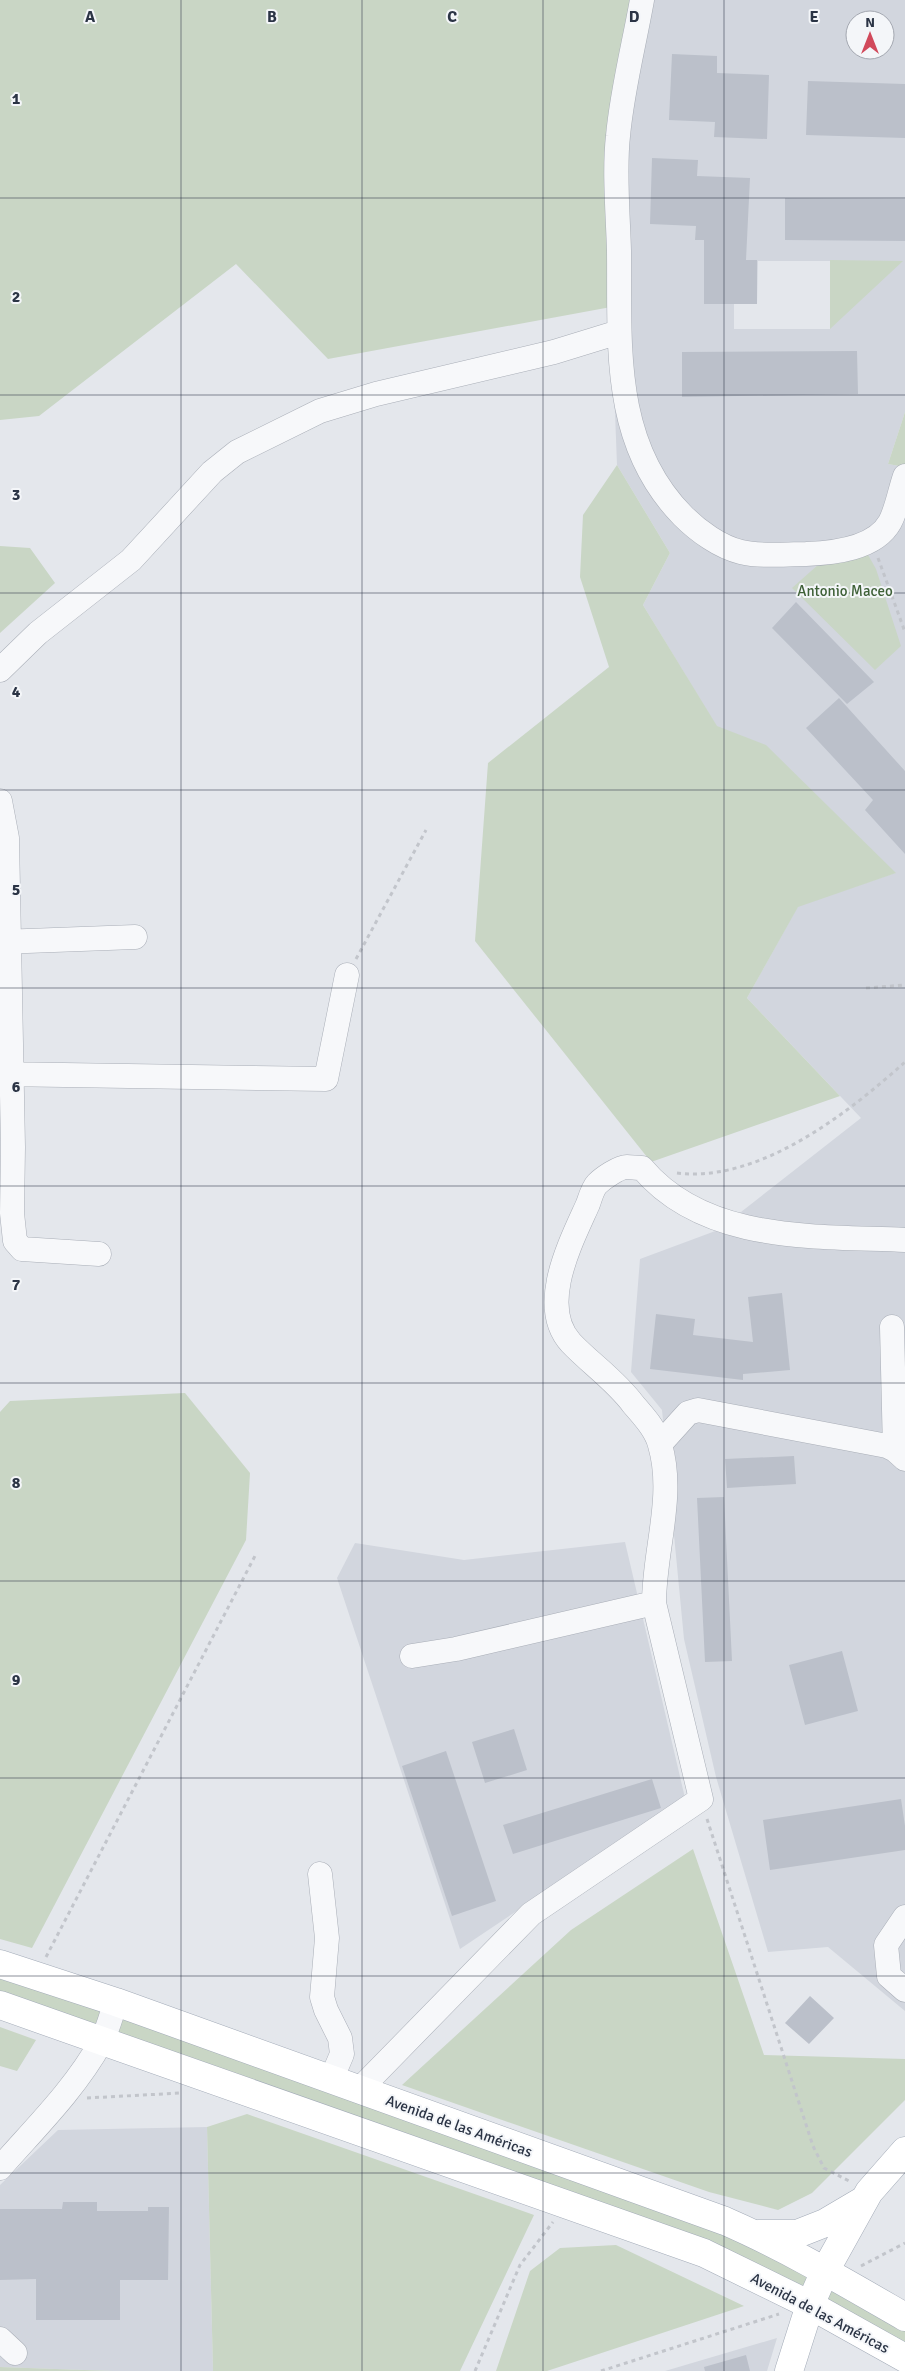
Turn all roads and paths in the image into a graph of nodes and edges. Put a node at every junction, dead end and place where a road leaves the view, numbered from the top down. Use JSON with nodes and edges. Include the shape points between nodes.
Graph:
{"nodes":[{"id":1,"x":642,"y":0,"type":"edge"},
{"id":2,"x":620,"y":332,"type":"junction"},
{"id":3,"x":905,"y":476,"type":"edge"},
{"id":4,"x":872,"y":541,"type":"junction"},
{"id":5,"x":905,"y":632,"type":"edge"},
{"id":6,"x":0,"y":670,"type":"edge"},
{"id":7,"x":0,"y":801,"type":"edge"},
{"id":8,"x":426,"y":830,"type":"dead end"},
{"id":9,"x":4,"y":838,"type":"edge"},
{"id":10,"x":135,"y":937,"type":"dead end"},
{"id":11,"x":5,"y":942,"type":"edge"},
{"id":12,"x":347,"y":975,"type":"joint"},
{"id":13,"x":905,"y":985,"type":"edge"},
{"id":14,"x":866,"y":988,"type":"dead end"},
{"id":15,"x":905,"y":1062,"type":"edge"},
{"id":16,"x":5,"y":1074,"type":"edge"},
{"id":17,"x":642,"y":1168,"type":"junction"},
{"id":18,"x":5,"y":1180,"type":"edge"},
{"id":19,"x":905,"y":1240,"type":"edge"},
{"id":20,"x":99,"y":1254,"type":"dead end"},
{"id":21,"x":892,"y":1327,"type":"dead end"},
{"id":22,"x":660,"y":1444,"type":"junction"},
{"id":23,"x":900,"y":1454,"type":"edge"},
{"id":24,"x":256,"y":1554,"type":"dead end"},
{"id":25,"x":654,"y":1603,"type":"junction"},
{"id":26,"x":412,"y":1656,"type":"dead end"},
{"id":27,"x":701,"y":1799,"type":"junction"},
{"id":28,"x":320,"y":1874,"type":"dead end"},
{"id":29,"x":905,"y":1916,"type":"edge"},
{"id":30,"x":0,"y":1964,"type":"edge"},
{"id":31,"x":36,"y":1975,"type":"junction"},
{"id":32,"x":905,"y":1990,"type":"edge"},
{"id":33,"x":116,"y":2002,"type":"junction"},
{"id":34,"x":0,"y":2005,"type":"edge"},
{"id":35,"x":102,"y":2041,"type":"junction"},
{"id":36,"x":331,"y":2080,"type":"junction"},
{"id":37,"x":359,"y":2090,"type":"junction"},
{"id":38,"x":183,"y":2093,"type":"dead end"},
{"id":39,"x":62,"y":2099,"type":"junction"},
{"id":40,"x":905,"y":2151,"type":"edge"},
{"id":41,"x":0,"y":2168,"type":"edge"},
{"id":42,"x":866,"y":2196,"type":"junction"},
{"id":43,"x":567,"y":2204,"type":"junction"},
{"id":44,"x":754,"y":2234,"type":"junction"},
{"id":45,"x":905,"y":2243,"type":"edge"},
{"id":46,"x":832,"y":2274,"type":"junction"},
{"id":47,"x":810,"y":2304,"type":"junction"},
{"id":48,"x":905,"y":2317,"type":"edge"},
{"id":49,"x":905,"y":2358,"type":"edge"},
{"id":50,"x":475,"y":2371,"type":"edge"},
{"id":51,"x":601,"y":2371,"type":"edge"},
{"id":52,"x":789,"y":2371,"type":"edge"}],
"edges":[{"from":1,"to":2,"type":"street","via":[[618,137]]},
{"from":2,"to":4,"type":"street","via":[[621,375],[634,439],[650,472],[672,504],[694,527],[740,552],[763,555],[823,553]]},
{"from":2,"to":6,"type":"street","via":[[554,352],[367,396],[320,411],[237,452],[212,472],[131,560],[38,633]]},
{"from":3,"to":4,"type":"street","via":[[890,523]]},
{"from":4,"to":5,"type":"path"},
{"from":7,"to":9,"type":"street"},
{"from":8,"to":12,"type":"path"},
{"from":9,"to":11,"type":"street"},
{"from":10,"to":11,"type":"street"},
{"from":11,"to":16,"type":"street"},
{"from":12,"to":16,"type":"street","via":[[326,1079]]},
{"from":13,"to":14,"type":"path"},
{"from":15,"to":17,"type":"path","via":[[876,1088],[795,1145],[759,1160],[724,1172],[694,1175]]},
{"from":16,"to":18,"type":"street","via":[[12,1147]]},
{"from":17,"to":19,"type":"street","via":[[656,1186],[695,1209],[736,1226],[805,1236]]},
{"from":17,"to":22,"type":"street","via":[[625,1167],[596,1184],[562,1263],[557,1295],[558,1315],[562,1332],[619,1385],[655,1431]]},
{"from":18,"to":20,"type":"street","via":[[15,1241],[22,1249]]},
{"from":21,"to":23,"type":"street"},
{"from":22,"to":23,"type":"street","via":[[688,1413],[698,1410],[887,1446]]},
{"from":22,"to":25,"type":"street","via":[[665,1499],[654,1576]]},
{"from":24,"to":31,"type":"path"},
{"from":25,"to":26,"type":"street","via":[[456,1649]]},
{"from":25,"to":27,"type":"street"},
{"from":27,"to":37,"type":"street","via":[[532,1914]]},
{"from":27,"to":42,"type":"path","via":[[819,2160],[824,2168]]},
{"from":28,"to":36,"type":"street","via":[[327,1938],[322,1997],[340,2038],[342,2054]]},
{"from":29,"to":32,"type":"street","via":[[886,1945],[889,1976]]},
{"from":30,"to":31,"type":"main road","name":"Avenida de las Américas"},
{"from":31,"to":33,"type":"main road","name":"Avenida de las Américas"},
{"from":33,"to":35,"type":"street"},
{"from":33,"to":36,"type":"main road","name":"Avenida de las Américas"},
{"from":34,"to":35,"type":"main road","name":"Avenida de las Américas"},
{"from":35,"to":39,"type":"street"},
{"from":35,"to":43,"type":"main road","name":"Avenida de las Américas"},
{"from":36,"to":37,"type":"main road","name":"Avenida de las Américas"},
{"from":37,"to":44,"type":"main road","name":"Avenida de las Américas"},
{"from":38,"to":39,"type":"path"},
{"from":39,"to":41,"type":"street"},
{"from":40,"to":42,"type":"main road"},
{"from":42,"to":44,"type":"main road","via":[[825,2223],[797,2234]]},
{"from":42,"to":46,"type":"main road"},
{"from":43,"to":47,"type":"main road","name":"Avenida de las Américas","via":[[704,2253]]},
{"from":43,"to":50,"type":"path","via":[[520,2265]]},
{"from":44,"to":46,"type":"main road","name":"Avenida de las Américas"},
{"from":45,"to":46,"type":"path"},
{"from":46,"to":47,"type":"main road"},
{"from":46,"to":48,"type":"main road","name":"Avenida de las Américas"},
{"from":47,"to":49,"type":"main road","name":"Avenida de las Américas"},
{"from":47,"to":51,"type":"path"},
{"from":47,"to":52,"type":"main road"}]}
